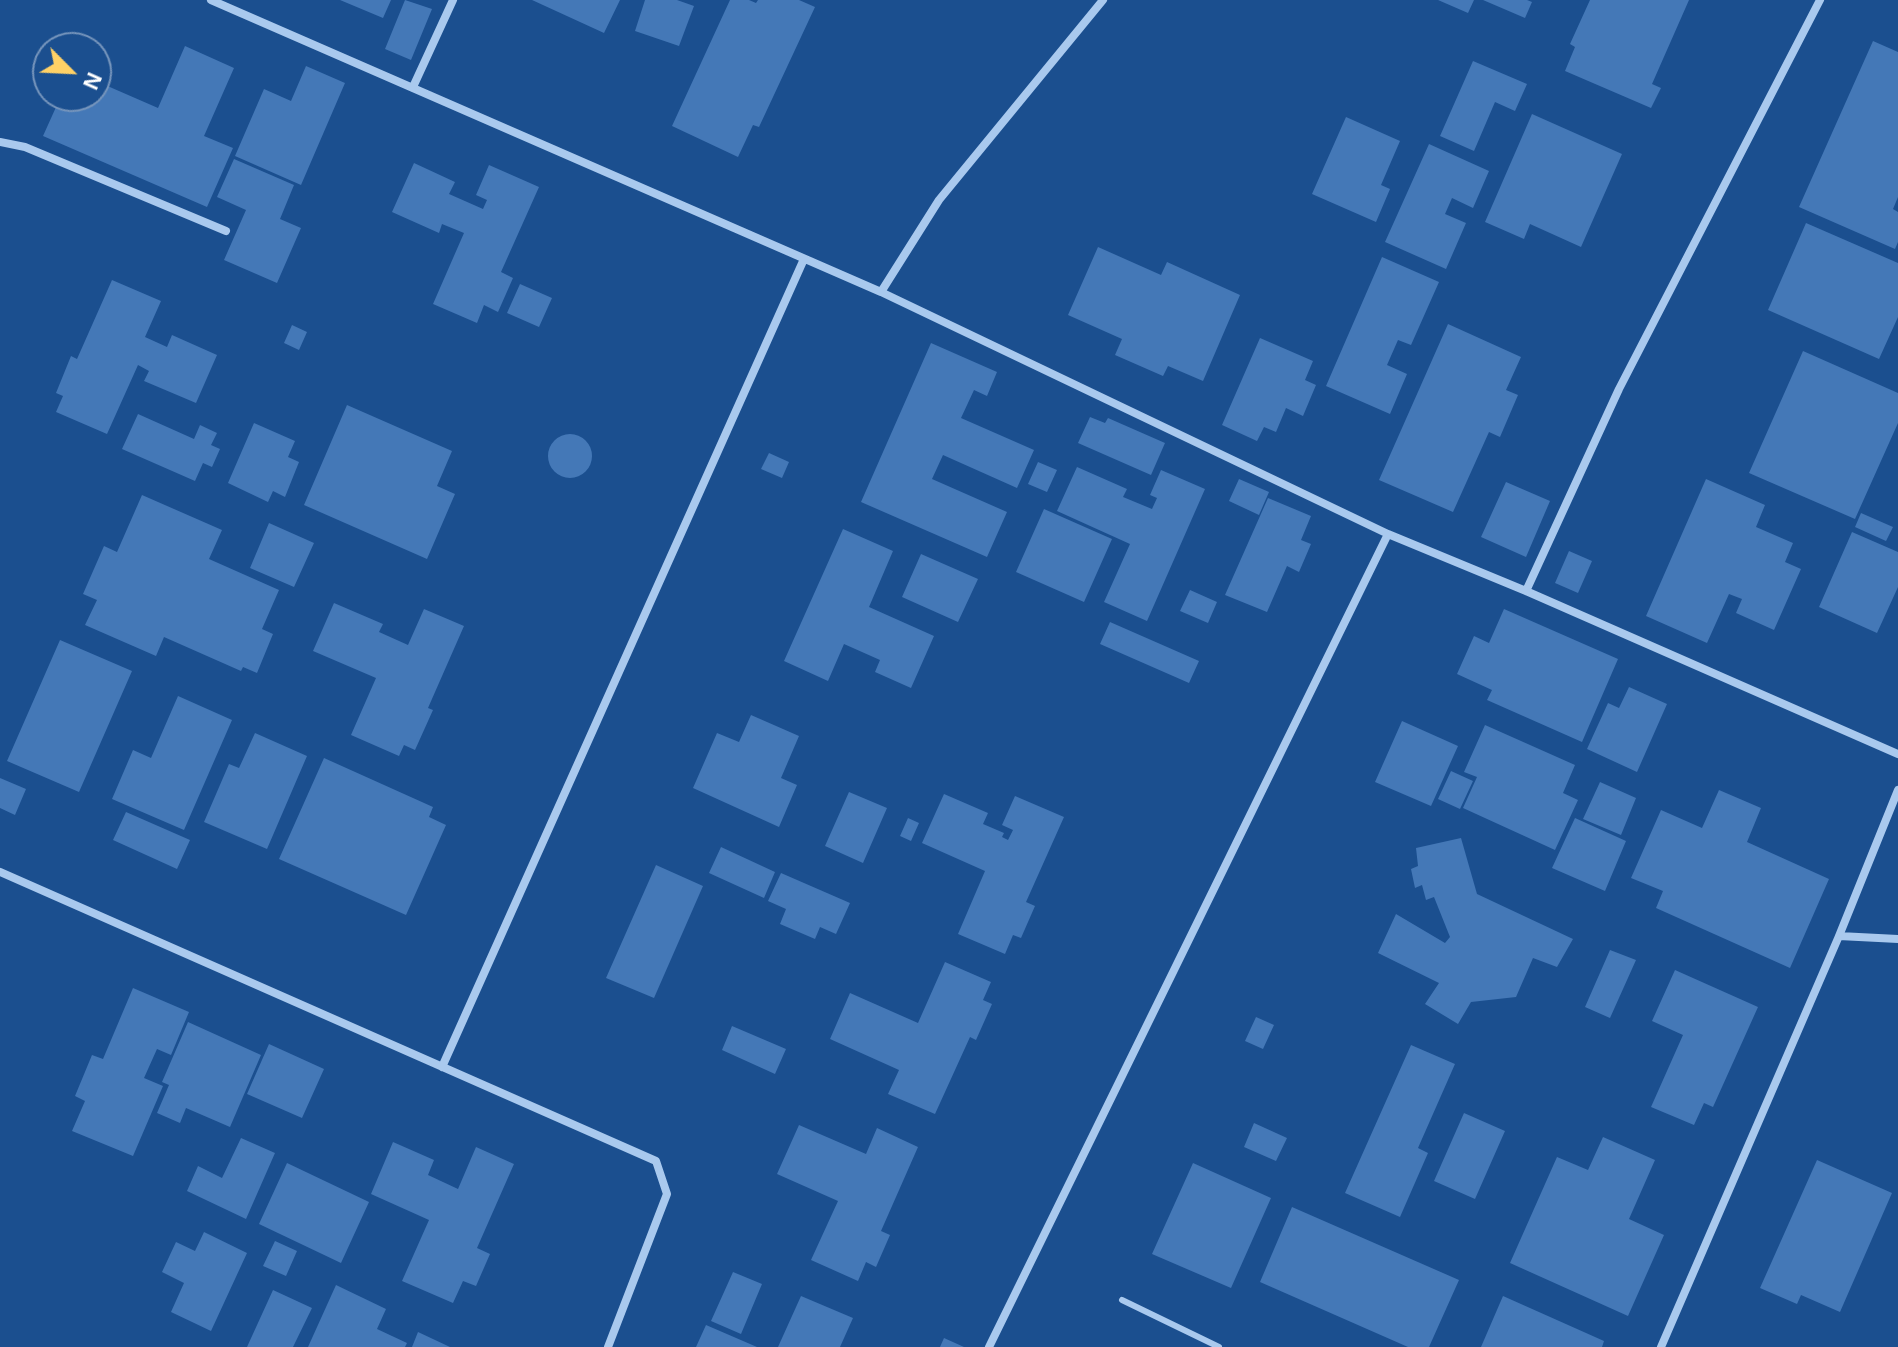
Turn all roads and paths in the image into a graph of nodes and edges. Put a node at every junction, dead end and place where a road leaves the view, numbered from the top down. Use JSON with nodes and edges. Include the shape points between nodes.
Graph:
{"nodes":[{"id":1,"x":211,"y":0,"type":"edge"},
{"id":2,"x":453,"y":0,"type":"edge"},
{"id":3,"x":1103,"y":0,"type":"edge"},
{"id":4,"x":1820,"y":0,"type":"edge"},
{"id":5,"x":413,"y":87,"type":"junction"},
{"id":6,"x":0,"y":142,"type":"edge"},
{"id":7,"x":226,"y":231,"type":"dead end"},
{"id":8,"x":804,"y":259,"type":"junction"},
{"id":9,"x":881,"y":292,"type":"junction"},
{"id":10,"x":1388,"y":534,"type":"junction"},
{"id":11,"x":1526,"y":591,"type":"junction"},
{"id":12,"x":1898,"y":754,"type":"edge"},
{"id":13,"x":1898,"y":790,"type":"edge"},
{"id":14,"x":0,"y":872,"type":"edge"},
{"id":15,"x":1839,"y":936,"type":"junction"},
{"id":16,"x":1898,"y":939,"type":"edge"},
{"id":17,"x":442,"y":1067,"type":"junction"},
{"id":18,"x":1122,"y":1300,"type":"dead end"},
{"id":19,"x":608,"y":1347,"type":"edge"},
{"id":20,"x":989,"y":1347,"type":"edge"},
{"id":21,"x":1219,"y":1347,"type":"edge"},
{"id":22,"x":1661,"y":1347,"type":"edge"}],
"edges":[{"from":1,"to":5,"type":"street"},
{"from":2,"to":5,"type":"street"},
{"from":3,"to":9,"type":"street","via":[[939,200]]},
{"from":4,"to":11,"type":"street","via":[[1619,389]]},
{"from":5,"to":8,"type":"street"},
{"from":6,"to":7,"type":"street","via":[[25,147]]},
{"from":8,"to":9,"type":"street"},
{"from":8,"to":17,"type":"street"},
{"from":9,"to":10,"type":"street"},
{"from":10,"to":11,"type":"street"},
{"from":10,"to":20,"type":"street"},
{"from":11,"to":12,"type":"street"},
{"from":13,"to":15,"type":"street"},
{"from":14,"to":17,"type":"street"},
{"from":15,"to":16,"type":"street"},
{"from":15,"to":22,"type":"street"},
{"from":17,"to":19,"type":"street","via":[[656,1161],[667,1194]]},
{"from":18,"to":21,"type":"lane"}]}
